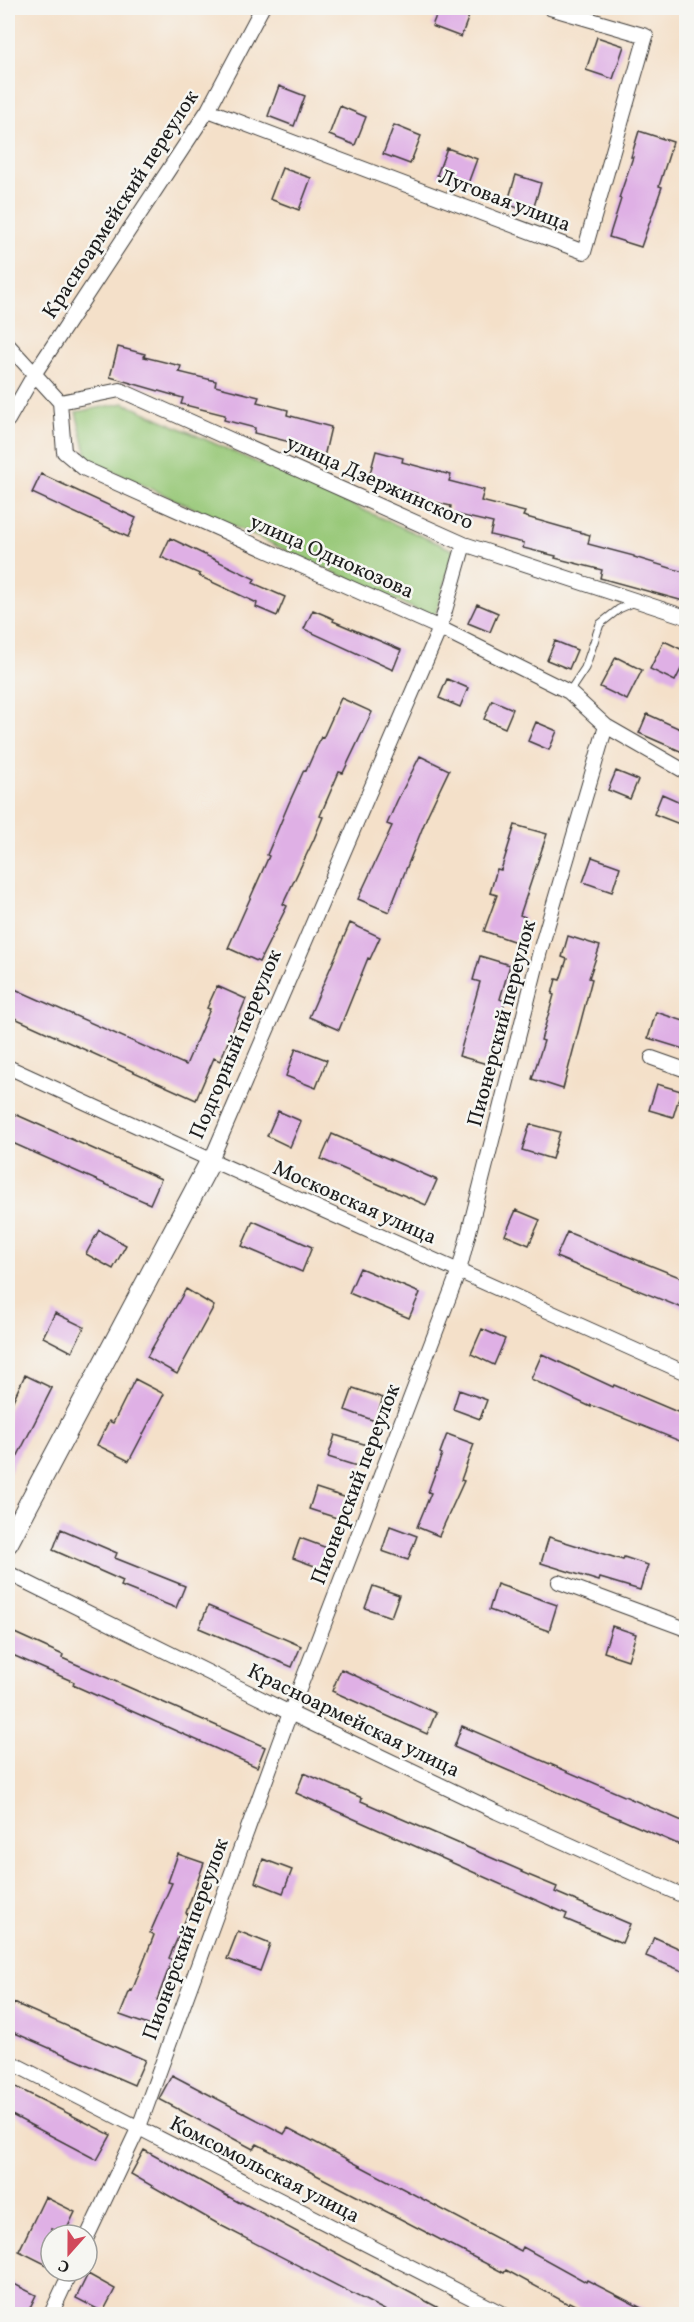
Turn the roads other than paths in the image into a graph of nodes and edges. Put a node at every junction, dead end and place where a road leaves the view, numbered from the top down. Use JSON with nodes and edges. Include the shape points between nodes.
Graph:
{"nodes":[{"id":1,"x":261,"y":8,"type":"edge"},
{"id":2,"x":550,"y":8,"type":"edge"},
{"id":3,"x":208,"y":110,"type":"junction"},
{"id":4,"x":8,"y":345,"type":"edge"},
{"id":5,"x":35,"y":373,"type":"junction"},
{"id":6,"x":60,"y":402,"type":"junction"},
{"id":7,"x":8,"y":420,"type":"edge"},
{"id":8,"x":464,"y":544,"type":"junction"},
{"id":9,"x":637,"y":601,"type":"junction"},
{"id":10,"x":687,"y":617,"type":"edge"},
{"id":11,"x":440,"y":628,"type":"junction"},
{"id":12,"x":568,"y":693,"type":"junction"},
{"id":13,"x":606,"y":726,"type":"junction"},
{"id":14,"x":687,"y":772,"type":"edge"},
{"id":15,"x":652,"y":1058,"type":"dead end"},
{"id":16,"x":8,"y":1067,"type":"edge"},
{"id":17,"x":687,"y":1070,"type":"edge"},
{"id":18,"x":211,"y":1160,"type":"junction"},
{"id":19,"x":459,"y":1271,"type":"junction"},
{"id":20,"x":687,"y":1373,"type":"edge"},
{"id":21,"x":8,"y":1543,"type":"edge"},
{"id":22,"x":8,"y":1573,"type":"edge"},
{"id":23,"x":559,"y":1582,"type":"dead end"},
{"id":24,"x":687,"y":1629,"type":"edge"},
{"id":25,"x":290,"y":1713,"type":"junction"},
{"id":26,"x":687,"y":1897,"type":"edge"},
{"id":27,"x":8,"y":2061,"type":"edge"},
{"id":28,"x":139,"y":2127,"type":"junction"},
{"id":29,"x":94,"y":2223,"type":"edge"},
{"id":30,"x":65,"y":2283,"type":"edge"},
{"id":31,"x":51,"y":2314,"type":"edge"},
{"id":32,"x":503,"y":2314,"type":"edge"}],
"edges":[{"from":1,"to":3,"type":"street","name":"Красноармейский переулок"},
{"from":2,"to":3,"type":"street","name":"Луговая улица","via":[[646,36],[585,252]]},
{"from":3,"to":5,"type":"street","name":"Красноармейский переулок"},
{"from":4,"to":5,"type":"street"},
{"from":5,"to":6,"type":"street"},
{"from":5,"to":7,"type":"street","name":"Красноармейский переулок"},
{"from":6,"to":8,"type":"street","name":"улица Дзержинского","via":[[120,390]]},
{"from":6,"to":11,"type":"street","name":"улица Однокозова","via":[[64,452],[83,468]]},
{"from":8,"to":9,"type":"street","name":"улица Дзержинского"},
{"from":8,"to":11,"type":"street","name":"Подгорный переулок"},
{"from":9,"to":10,"type":"street","name":"улица Дзержинского"},
{"from":9,"to":12,"type":"lane","via":[[600,624],[585,668]]},
{"from":11,"to":12,"type":"street","name":"улица Однокозова"},
{"from":11,"to":18,"type":"street","name":"Подгорный переулок"},
{"from":12,"to":13,"type":"street","name":"улица Однокозова"},
{"from":13,"to":14,"type":"street","name":"улица Однокозова"},
{"from":13,"to":19,"type":"street","name":"Пионерский переулок","via":[[540,951]]},
{"from":15,"to":17,"type":"street"},
{"from":16,"to":18,"type":"street","name":"Московская улица"},
{"from":18,"to":19,"type":"street","name":"Московская улица"},
{"from":18,"to":21,"type":"main road","name":"Подгорный переулок"},
{"from":19,"to":20,"type":"street","name":"Московская улица"},
{"from":19,"to":25,"type":"street","name":"Пионерский переулок"},
{"from":22,"to":25,"type":"street","name":"Красноармейская улица"},
{"from":23,"to":24,"type":"street"},
{"from":25,"to":26,"type":"street","name":"Красноармейская улица"},
{"from":25,"to":28,"type":"street","name":"Пионерский переулок"},
{"from":27,"to":28,"type":"street","name":"Комсомольская улица"},
{"from":28,"to":29,"type":"street","name":"Пионерский переулок"},
{"from":28,"to":32,"type":"street","name":"Комсомольская улица"},
{"from":30,"to":31,"type":"street"}]}
